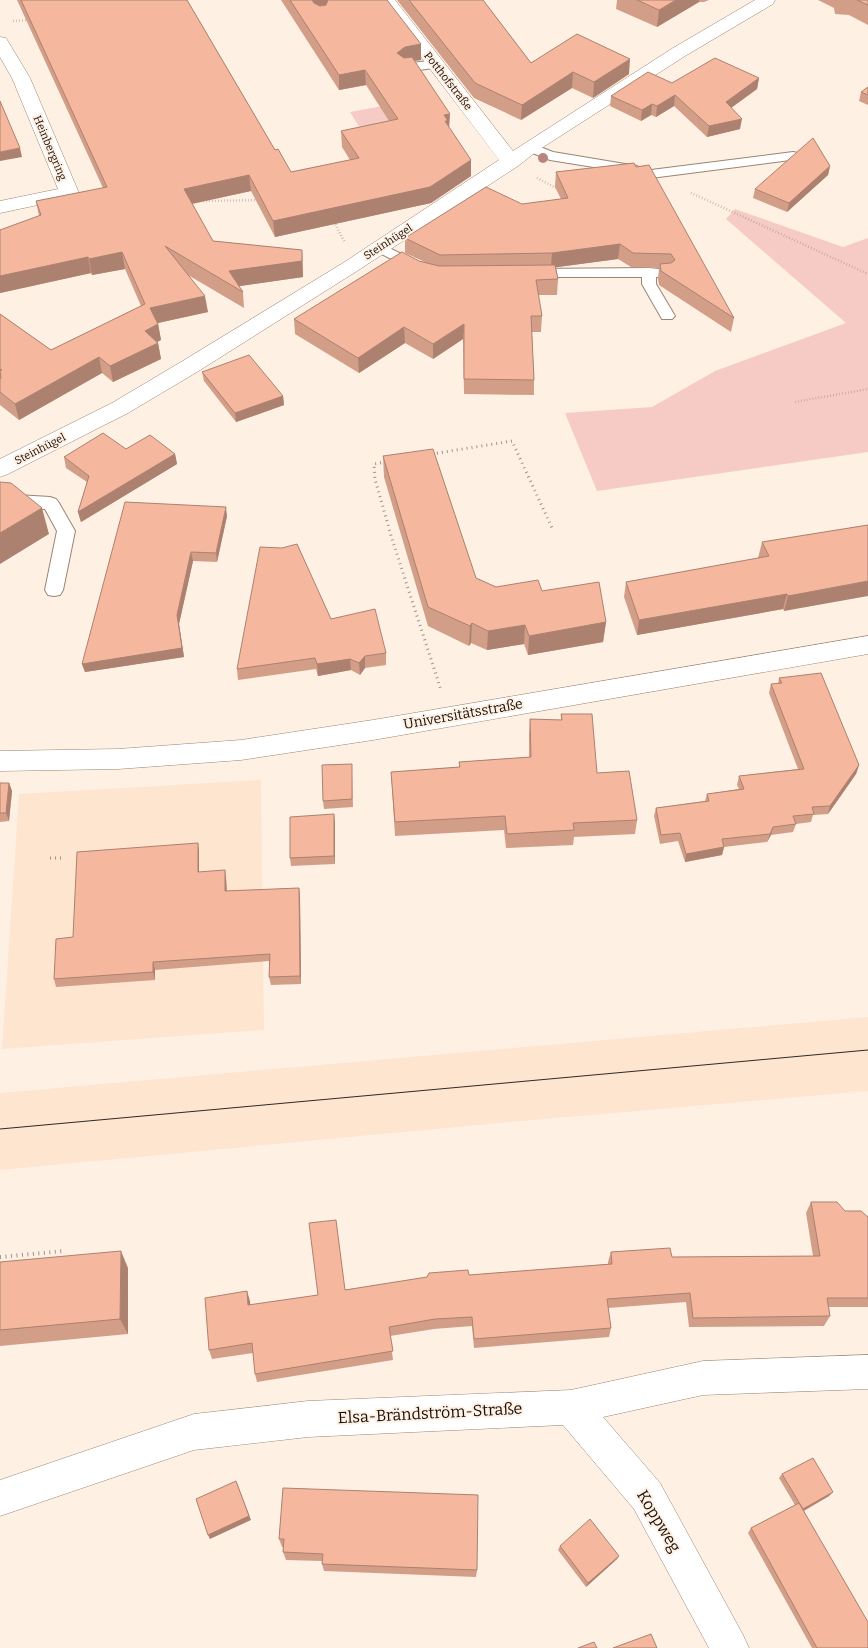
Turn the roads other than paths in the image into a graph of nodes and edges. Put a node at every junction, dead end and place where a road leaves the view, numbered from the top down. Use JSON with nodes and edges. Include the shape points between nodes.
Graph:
{"nodes":[{"id":1,"x":767,"y":0,"type":"edge"},
{"id":2,"x":383,"y":2,"type":"edge"},
{"id":3,"x":0,"y":42,"type":"edge"},
{"id":4,"x":435,"y":64,"type":"junction"},
{"id":5,"x":405,"y":68,"type":"edge"},
{"id":6,"x":530,"y":147,"type":"junction"},
{"id":7,"x":793,"y":156,"type":"edge"},
{"id":8,"x":511,"y":162,"type":"junction"},
{"id":9,"x":0,"y":208,"type":"edge"},
{"id":10,"x":379,"y":247,"type":"junction"},
{"id":11,"x":432,"y":273,"type":"edge"},
{"id":12,"x":512,"y":274,"type":"edge"},
{"id":13,"x":666,"y":316,"type":"dead end"},
{"id":14,"x":0,"y":469,"type":"edge"},
{"id":15,"x":0,"y":500,"type":"edge"},
{"id":16,"x":54,"y":590,"type":"dead end"},
{"id":17,"x":868,"y":645,"type":"edge"},
{"id":18,"x":0,"y":750,"type":"edge"},
{"id":19,"x":55,"y":760,"type":"junction"},
{"id":20,"x":0,"y":761,"type":"edge"},
{"id":21,"x":868,"y":1372,"type":"edge"},
{"id":22,"x":571,"y":1407,"type":"junction"},
{"id":23,"x":0,"y":1498,"type":"edge"},
{"id":24,"x":730,"y":1648,"type":"edge"}],
"edges":[{"from":1,"to":6,"type":"street","name":"Steinhügel"},
{"from":2,"to":4,"type":"street","name":"Potthofstraße"},
{"from":3,"to":9,"type":"street","name":"Heinbergring","via":[[21,78],[69,193]]},
{"from":4,"to":5,"type":"lane"},
{"from":4,"to":8,"type":"street","name":"Potthofstraße"},
{"from":6,"to":7,"type":"lane","via":[[550,156],[655,176]]},
{"from":6,"to":8,"type":"street","name":"Steinhügel"},
{"from":8,"to":10,"type":"street","name":"Steinhügel"},
{"from":10,"to":11,"type":"lane"},
{"from":10,"to":14,"type":"street","name":"Steinhügel","via":[[265,321],[120,408]]},
{"from":12,"to":13,"type":"lane","via":[[657,272],[649,284]]},
{"from":15,"to":16,"type":"lane","via":[[50,503],[66,531]]},
{"from":17,"to":19,"type":"street","name":"Universitätsstraße","via":[[373,730],[233,750]]},
{"from":18,"to":19,"type":"street","name":"Universitätsstraße"},
{"from":19,"to":20,"type":"street","name":"Universitätsstraße"},
{"from":21,"to":22,"type":"street","name":"Elsa-Brändström-Straße","via":[[703,1378]]},
{"from":22,"to":23,"type":"street","name":"Elsa-Brändström-Straße","via":[[308,1419],[194,1432]]},
{"from":22,"to":24,"type":"street","name":"Koppweg","via":[[647,1496]]}]}
